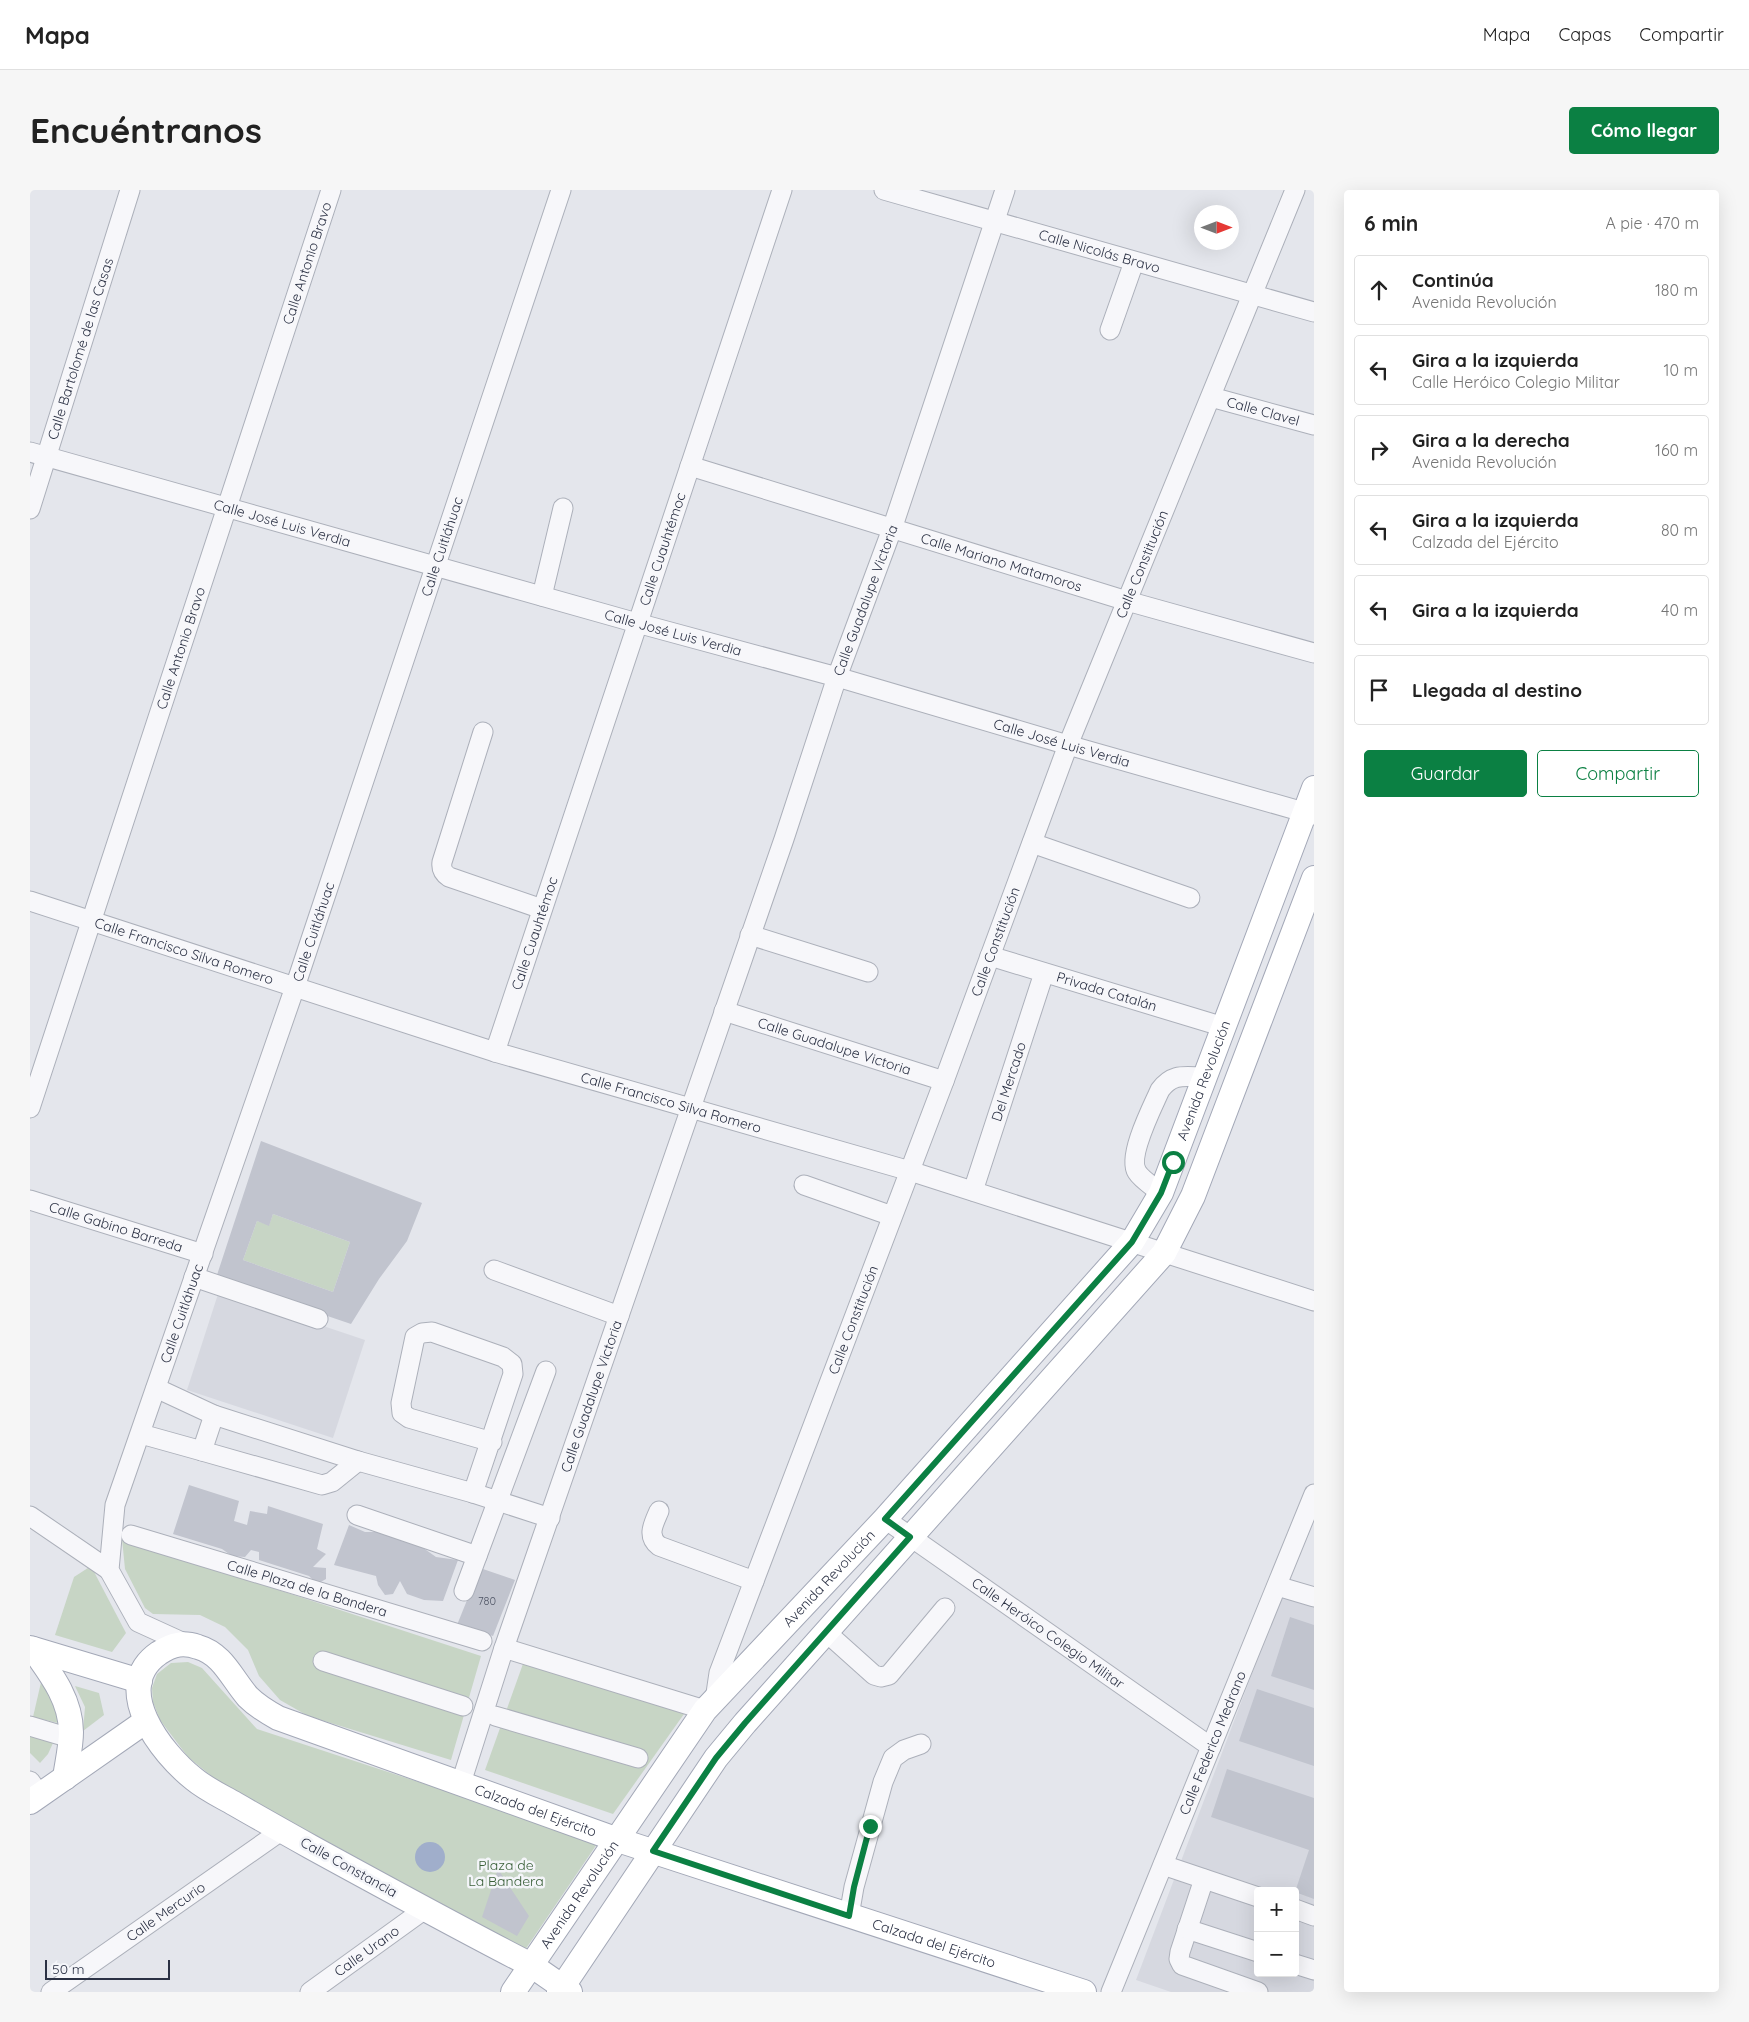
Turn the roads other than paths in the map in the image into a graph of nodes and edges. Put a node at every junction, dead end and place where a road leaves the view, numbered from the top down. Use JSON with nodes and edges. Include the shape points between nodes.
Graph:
{"nodes":[{"id":1,"x":130,"y":190,"type":"edge"},
{"id":2,"x":331,"y":190,"type":"edge"},
{"id":3,"x":561,"y":190,"type":"edge"},
{"id":4,"x":782,"y":190,"type":"edge"},
{"id":5,"x":884,"y":190,"type":"edge"},
{"id":6,"x":1005,"y":190,"type":"edge"},
{"id":7,"x":1295,"y":190,"type":"edge"},
{"id":8,"x":994,"y":222,"type":"junction"},
{"id":9,"x":1134,"y":262,"type":"junction"},
{"id":10,"x":1252,"y":296,"type":"junction"},
{"id":11,"x":1314,"y":312,"type":"edge"},
{"id":12,"x":1110,"y":330,"type":"dead end"},
{"id":13,"x":1211,"y":397,"type":"junction"},
{"id":14,"x":1314,"y":425,"type":"edge"},
{"id":15,"x":38,"y":454,"type":"edge"},
{"id":16,"x":690,"y":466,"type":"junction"},
{"id":17,"x":228,"y":506,"type":"junction"},
{"id":18,"x":563,"y":508,"type":"dead end"},
{"id":19,"x":30,"y":509,"type":"edge"},
{"id":20,"x":892,"y":528,"type":"junction"},
{"id":21,"x":435,"y":565,"type":"junction"},
{"id":22,"x":542,"y":596,"type":"junction"},
{"id":23,"x":1127,"y":601,"type":"junction"},
{"id":24,"x":637,"y":623,"type":"junction"},
{"id":25,"x":1314,"y":653,"type":"edge"},
{"id":26,"x":837,"y":676,"type":"junction"},
{"id":27,"x":483,"y":732,"type":"dead end"},
{"id":28,"x":1068,"y":745,"type":"junction"},
{"id":29,"x":1314,"y":788,"type":"edge"},
{"id":30,"x":1310,"y":813,"type":"edge"},
{"id":31,"x":1032,"y":843,"type":"junction"},
{"id":32,"x":1314,"y":878,"type":"edge"},
{"id":33,"x":1190,"y":898,"type":"dead end"},
{"id":34,"x":30,"y":901,"type":"edge"},
{"id":35,"x":542,"y":909,"type":"junction"},
{"id":36,"x":91,"y":921,"type":"junction"},
{"id":37,"x":750,"y":935,"type":"junction"},
{"id":38,"x":990,"y":956,"type":"junction"},
{"id":39,"x":868,"y":972,"type":"dead end"},
{"id":40,"x":1044,"y":973,"type":"junction"},
{"id":41,"x":295,"y":988,"type":"junction"},
{"id":42,"x":724,"y":1011,"type":"junction"},
{"id":43,"x":1224,"y":1028,"type":"junction"},
{"id":44,"x":495,"y":1052,"type":"junction"},
{"id":45,"x":1205,"y":1076,"type":"junction"},
{"id":46,"x":944,"y":1082,"type":"junction"},
{"id":47,"x":690,"y":1107,"type":"junction"},
{"id":48,"x":30,"y":1108,"type":"edge"},
{"id":49,"x":910,"y":1170,"type":"junction"},
{"id":50,"x":804,"y":1185,"type":"dead end"},
{"id":51,"x":973,"y":1191,"type":"junction"},
{"id":52,"x":1161,"y":1193,"type":"junction"},
{"id":53,"x":30,"y":1200,"type":"edge"},
{"id":54,"x":892,"y":1216,"type":"junction"},
{"id":55,"x":1132,"y":1242,"type":"junction"},
{"id":56,"x":1164,"y":1252,"type":"junction"},
{"id":57,"x":203,"y":1254,"type":"junction"},
{"id":58,"x":494,"y":1270,"type":"dead end"},
{"id":59,"x":194,"y":1278,"type":"junction"},
{"id":60,"x":1314,"y":1301,"type":"edge"},
{"id":61,"x":619,"y":1316,"type":"junction"},
{"id":62,"x":318,"y":1319,"type":"dead end"},
{"id":63,"x":546,"y":1371,"type":"dead end"},
{"id":64,"x":156,"y":1388,"type":"junction"},
{"id":65,"x":214,"y":1415,"type":"junction"},
{"id":66,"x":141,"y":1434,"type":"junction"},
{"id":67,"x":492,"y":1442,"type":"junction"},
{"id":68,"x":202,"y":1451,"type":"junction"},
{"id":69,"x":358,"y":1461,"type":"junction"},
{"id":70,"x":474,"y":1493,"type":"junction"},
{"id":71,"x":1314,"y":1494,"type":"edge"},
{"id":72,"x":498,"y":1501,"type":"junction"},
{"id":73,"x":659,"y":1510,"type":"dead end"},
{"id":74,"x":357,"y":1515,"type":"dead end"},
{"id":75,"x":30,"y":1516,"type":"edge"},
{"id":76,"x":550,"y":1518,"type":"junction"},
{"id":77,"x":885,"y":1519,"type":"junction"},
{"id":78,"x":131,"y":1535,"type":"dead end"},
{"id":79,"x":910,"y":1537,"type":"junction"},
{"id":80,"x":477,"y":1556,"type":"junction"},
{"id":81,"x":109,"y":1570,"type":"junction"},
{"id":82,"x":754,"y":1581,"type":"junction"},
{"id":83,"x":1277,"y":1586,"type":"junction"},
{"id":84,"x":464,"y":1591,"type":"dead end"},
{"id":85,"x":1314,"y":1597,"type":"edge"},
{"id":86,"x":945,"y":1608,"type":"dead end"},
{"id":87,"x":826,"y":1632,"type":"junction"},
{"id":88,"x":482,"y":1641,"type":"dead end"},
{"id":89,"x":184,"y":1643,"type":"junction"},
{"id":90,"x":504,"y":1648,"type":"junction"},
{"id":91,"x":32,"y":1649,"type":"edge"},
{"id":92,"x":323,"y":1661,"type":"dead end"},
{"id":93,"x":140,"y":1681,"type":"junction"},
{"id":94,"x":710,"y":1705,"type":"junction"},
{"id":95,"x":463,"y":1706,"type":"dead end"},
{"id":96,"x":495,"y":1716,"type":"dead end"},
{"id":97,"x":146,"y":1721,"type":"junction"},
{"id":98,"x":30,"y":1726,"type":"edge"},
{"id":99,"x":70,"y":1738,"type":"junction"},
{"id":100,"x":921,"y":1744,"type":"dead end"},
{"id":101,"x":1211,"y":1747,"type":"junction"},
{"id":102,"x":638,"y":1758,"type":"dead end"},
{"id":103,"x":65,"y":1778,"type":"junction"},
{"id":104,"x":460,"y":1783,"type":"junction"},
{"id":105,"x":33,"y":1793,"type":"edge"},
{"id":106,"x":281,"y":1831,"type":"junction"},
{"id":107,"x":618,"y":1840,"type":"junction"},
{"id":108,"x":653,"y":1851,"type":"junction"},
{"id":109,"x":1163,"y":1865,"type":"junction"},
{"id":110,"x":1204,"y":1879,"type":"junction"},
{"id":111,"x":1254,"y":1896,"type":"edge"},
{"id":112,"x":425,"y":1909,"type":"junction"},
{"id":113,"x":1299,"y":1910,"type":"edge"},
{"id":114,"x":849,"y":1916,"type":"junction"},
{"id":115,"x":1314,"y":1916,"type":"edge"},
{"id":116,"x":1187,"y":1929,"type":"junction"},
{"id":117,"x":1254,"y":1951,"type":"edge"},
{"id":118,"x":531,"y":1965,"type":"junction"},
{"id":119,"x":1299,"y":1965,"type":"edge"},
{"id":120,"x":1314,"y":1970,"type":"edge"},
{"id":121,"x":564,"y":1990,"type":"edge"},
{"id":122,"x":51,"y":1992,"type":"edge"},
{"id":123,"x":310,"y":1992,"type":"edge"},
{"id":124,"x":513,"y":1992,"type":"edge"},
{"id":125,"x":1084,"y":1992,"type":"edge"},
{"id":126,"x":1111,"y":1992,"type":"edge"},
{"id":127,"x":1258,"y":1992,"type":"edge"}],
"edges":[{"from":1,"to":15,"type":"street","name":"Calle Bartolomé de las Casas"},
{"from":2,"to":17,"type":"street","name":"Calle Antonio Bravo"},
{"from":3,"to":21,"type":"street","name":"Calle Cuitláhuac"},
{"from":4,"to":16,"type":"street","name":"Calle Cuauhtémoc"},
{"from":5,"to":8,"type":"street","name":"Calle Nicolás Bravo"},
{"from":6,"to":8,"type":"street","name":"Calle Guadalupe Victoria"},
{"from":7,"to":10,"type":"street","name":"Calle Constitución"},
{"from":8,"to":9,"type":"street","name":"Calle Nicolás Bravo"},
{"from":8,"to":20,"type":"street","name":"Calle Guadalupe Victoria"},
{"from":9,"to":10,"type":"street","name":"Calle Nicolás Bravo"},
{"from":9,"to":12,"type":"street"},
{"from":10,"to":11,"type":"street","name":"Calle Nicolás Bravo"},
{"from":10,"to":13,"type":"street","name":"Calle Constitución"},
{"from":13,"to":14,"type":"street","name":"Calle Clavel"},
{"from":13,"to":23,"type":"street","name":"Calle Constitución"},
{"from":15,"to":17,"type":"street","name":"Calle José Luis Verdia"},
{"from":15,"to":19,"type":"street","name":"Calle Bartolomé de las Casas"},
{"from":16,"to":20,"type":"street","name":"Calle Mariano Matamoros"},
{"from":16,"to":24,"type":"street","name":"Calle Cuauhtémoc"},
{"from":17,"to":21,"type":"street","name":"Calle José Luis Verdia"},
{"from":17,"to":36,"type":"street","name":"Calle Antonio Bravo"},
{"from":18,"to":22,"type":"street"},
{"from":20,"to":23,"type":"street","name":"Calle Mariano Matamoros"},
{"from":20,"to":26,"type":"street","name":"Calle Guadalupe Victoria"},
{"from":21,"to":22,"type":"street","name":"Calle José Luis Verdia"},
{"from":21,"to":41,"type":"street","name":"Calle Cuitláhuac"},
{"from":22,"to":24,"type":"street","name":"Calle José Luis Verdia"},
{"from":23,"to":25,"type":"street","name":"Calle Mariano Matamoros"},
{"from":23,"to":28,"type":"street","name":"Calle Constitución"},
{"from":24,"to":26,"type":"street","name":"Calle José Luis Verdia"},
{"from":24,"to":35,"type":"street","name":"Calle Cuauhtémoc"},
{"from":26,"to":28,"type":"street","name":"Calle José Luis Verdia"},
{"from":26,"to":37,"type":"street","name":"Calle Guadalupe Victoria"},
{"from":27,"to":35,"type":"street","via":[[442,862],[444,874]]},
{"from":28,"to":30,"type":"street","name":"Calle José Luis Verdia"},
{"from":28,"to":31,"type":"street","name":"Calle Constitución"},
{"from":29,"to":30,"type":"main road","name":"Avenida Revolución"},
{"from":30,"to":43,"type":"main road","name":"Avenida Revolución"},
{"from":31,"to":33,"type":"street"},
{"from":31,"to":38,"type":"street","name":"Calle Constitución"},
{"from":32,"to":56,"type":"main road","via":[[1193,1196]]},
{"from":34,"to":36,"type":"street","name":"Calle Francisco Silva Romero"},
{"from":35,"to":44,"type":"street","name":"Calle Cuauhtémoc"},
{"from":36,"to":41,"type":"street","name":"Calle Francisco Silva Romero"},
{"from":36,"to":48,"type":"street","name":"Calle Antonio Bravo"},
{"from":37,"to":39,"type":"street"},
{"from":37,"to":42,"type":"street","name":"Calle Guadalupe Victoria"},
{"from":38,"to":40,"type":"street","name":"Privada Catalán"},
{"from":38,"to":46,"type":"street","name":"Calle Constitución"},
{"from":40,"to":43,"type":"street","name":"Privada Catalán"},
{"from":40,"to":51,"type":"street","name":"Del Mercado"},
{"from":41,"to":44,"type":"street","name":"Calle Francisco Silva Romero"},
{"from":41,"to":57,"type":"street","name":"Calle Cuitláhuac"},
{"from":42,"to":46,"type":"street","name":"Calle Guadalupe Victoria"},
{"from":42,"to":47,"type":"street","name":"Calle Guadalupe Victoria"},
{"from":43,"to":45,"type":"main road","name":"Avenida Revolución"},
{"from":44,"to":47,"type":"street","name":"Calle Francisco Silva Romero"},
{"from":45,"to":52,"type":"main road","name":"Avenida Revolución"},
{"from":45,"to":52,"type":"street","via":[[1175,1077],[1166,1081],[1136,1150],[1136,1172]]},
{"from":46,"to":49,"type":"street","name":"Calle Constitución"},
{"from":47,"to":49,"type":"street","name":"Calle Francisco Silva Romero"},
{"from":47,"to":61,"type":"street","name":"Calle Guadalupe Victoria"},
{"from":49,"to":51,"type":"street","name":"Calle Francisco Silva Romero"},
{"from":49,"to":54,"type":"street","name":"Calle Constitución"},
{"from":50,"to":54,"type":"street"},
{"from":51,"to":55,"type":"street","name":"Calle Francisco Silva Romero"},
{"from":52,"to":55,"type":"main road","name":"Avenida Revolución"},
{"from":53,"to":57,"type":"street","name":"Calle Gabino Barreda"},
{"from":54,"to":82,"type":"street","name":"Calle Constitución"},
{"from":55,"to":56,"type":"street","name":"Calle Francisco Silva Romero"},
{"from":55,"to":77,"type":"main road","name":"Avenida Revolución"},
{"from":56,"to":60,"type":"street","name":"Calle Francisco Silva Romero"},
{"from":56,"to":79,"type":"main road"},
{"from":57,"to":59,"type":"street","name":"Calle Cuitláhuac"},
{"from":58,"to":61,"type":"street"},
{"from":59,"to":62,"type":"street"},
{"from":59,"to":64,"type":"street","name":"Calle Cuitláhuac"},
{"from":61,"to":76,"type":"street","name":"Calle Guadalupe Victoria"},
{"from":63,"to":72,"type":"street"},
{"from":64,"to":65,"type":"street"},
{"from":64,"to":66,"type":"street","name":"Calle Cuitláhuac"},
{"from":65,"to":68,"type":"street"},
{"from":65,"to":69,"type":"street"},
{"from":66,"to":68,"type":"street"},
{"from":66,"to":81,"type":"street","name":"Calle Cuitláhuac","via":[[115,1505]]},
{"from":67,"to":67,"type":"street","via":[[513,1374],[512,1364],[503,1357],[432,1332],[415,1337],[401,1403],[402,1414]]},
{"from":67,"to":70,"type":"street"},
{"from":68,"to":69,"type":"street","via":[[322,1485],[332,1482]]},
{"from":69,"to":70,"type":"street"},
{"from":70,"to":72,"type":"street"},
{"from":71,"to":83,"type":"street","name":"Calle Federico Medrano"},
{"from":72,"to":76,"type":"street"},
{"from":72,"to":80,"type":"street"},
{"from":73,"to":82,"type":"street","via":[[651,1536],[659,1546]]},
{"from":74,"to":80,"type":"street"},
{"from":75,"to":81,"type":"street"},
{"from":76,"to":90,"type":"street","name":"Calle Guadalupe Victoria"},
{"from":77,"to":79,"type":"street","name":"Calle Heróico Colegio Militar"},
{"from":77,"to":94,"type":"main road","name":"Avenida Revolución"},
{"from":78,"to":88,"type":"street","name":"Calle Plaza de la Bandera"},
{"from":79,"to":87,"type":"main road"},
{"from":79,"to":101,"type":"street","name":"Calle Heróico Colegio Militar"},
{"from":80,"to":84,"type":"street"},
{"from":81,"to":89,"type":"street","via":[[138,1622]]},
{"from":82,"to":94,"type":"street","name":"Calle Constitución"},
{"from":83,"to":85,"type":"street"},
{"from":83,"to":101,"type":"street","name":"Calle Federico Medrano"},
{"from":86,"to":87,"type":"street","via":[[889,1675],[881,1678]]},
{"from":87,"to":108,"type":"main road","via":[[716,1758]]},
{"from":89,"to":93,"type":"main road","via":[[157,1655]]},
{"from":89,"to":104,"type":"main road","name":"Calzada del Ejército","via":[[213,1654],[262,1710]]},
{"from":90,"to":94,"type":"street"},
{"from":90,"to":104,"type":"street","name":"Calle Guadalupe Victoria"},
{"from":91,"to":93,"type":"main road"},
{"from":91,"to":99,"type":"main road","via":[[57,1683],[67,1708]]},
{"from":92,"to":95,"type":"street"},
{"from":93,"to":97,"type":"main road","via":[[141,1709]]},
{"from":94,"to":107,"type":"main road","name":"Avenida Revolución"},
{"from":96,"to":102,"type":"street"},
{"from":97,"to":103,"type":"main road"},
{"from":97,"to":106,"type":"main road","name":"Calle Constancia","via":[[169,1756],[192,1778]]},
{"from":98,"to":99,"type":"street"},
{"from":99,"to":103,"type":"main road"},
{"from":100,"to":114,"type":"street","via":[[893,1758],[882,1782]]},
{"from":101,"to":109,"type":"street","name":"Calle Federico Medrano"},
{"from":103,"to":105,"type":"main road"},
{"from":104,"to":107,"type":"main road","name":"Calzada del Ejército"},
{"from":106,"to":112,"type":"main road","name":"Calle Constancia"},
{"from":106,"to":122,"type":"street","name":"Calle Mercurio"},
{"from":107,"to":108,"type":"main road","name":"Calzada del Ejército"},
{"from":107,"to":118,"type":"main road","name":"Avenida Revolución"},
{"from":108,"to":114,"type":"main road","name":"Calzada del Ejército"},
{"from":108,"to":121,"type":"main road"},
{"from":109,"to":110,"type":"street"},
{"from":109,"to":126,"type":"street","name":"Calle Federico Medrano"},
{"from":110,"to":111,"type":"street"},
{"from":110,"to":116,"type":"street"},
{"from":112,"to":118,"type":"main road","name":"Calle Constancia"},
{"from":112,"to":123,"type":"street","name":"Calle Urano"},
{"from":113,"to":115,"type":"street"},
{"from":114,"to":125,"type":"main road","name":"Calzada del Ejército"},
{"from":116,"to":117,"type":"street"},
{"from":116,"to":127,"type":"street","via":[[1179,1959],[1182,1965]]},
{"from":118,"to":121,"type":"main road","name":"Calle Constancia"},
{"from":118,"to":124,"type":"main road","name":"Avenida Revolución"},
{"from":119,"to":120,"type":"street"}]}
